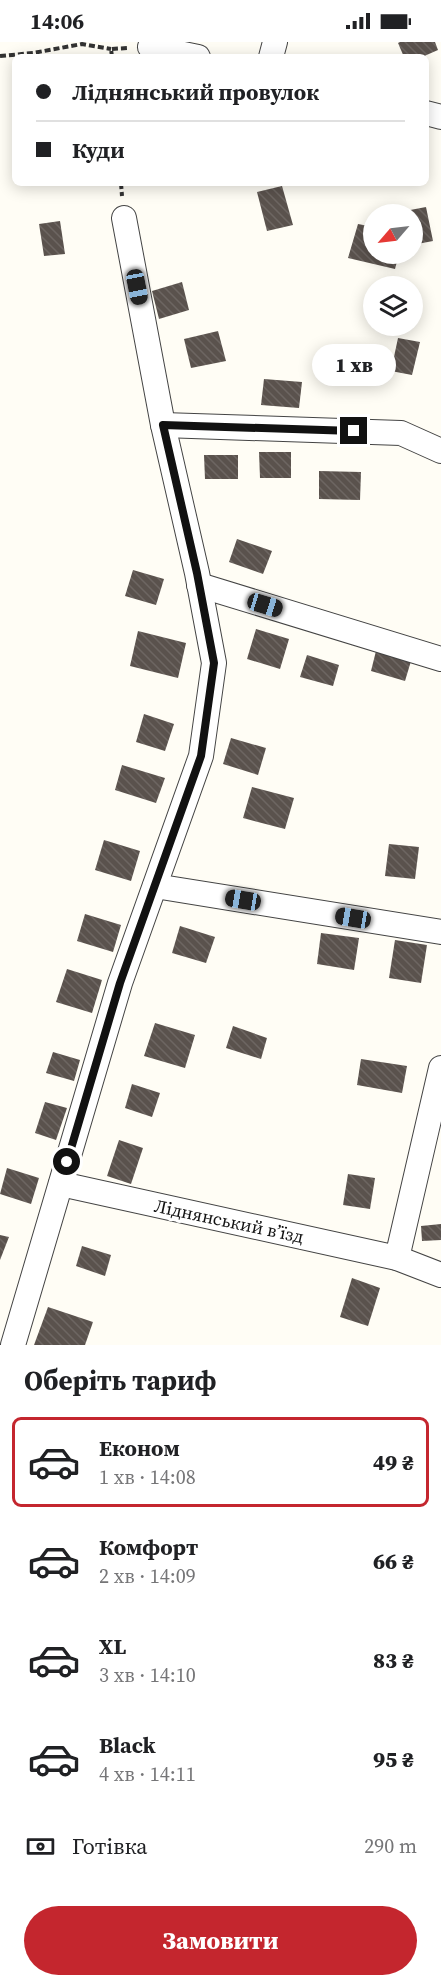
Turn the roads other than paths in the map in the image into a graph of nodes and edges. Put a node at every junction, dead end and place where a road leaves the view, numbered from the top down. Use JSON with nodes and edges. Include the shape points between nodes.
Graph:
{"nodes":[{"id":1,"x":150,"y":47,"type":"dead end"},
{"id":2,"x":184,"y":54,"type":"edge"},
{"id":3,"x":124,"y":218,"type":"dead end"},
{"id":4,"x":163,"y":425,"type":"junction"},
{"id":5,"x":441,"y":451,"type":"edge"},
{"id":6,"x":199,"y":585,"type":"junction"},
{"id":7,"x":441,"y":659,"type":"edge"},
{"id":8,"x":155,"y":886,"type":"junction"},
{"id":9,"x":441,"y":932,"type":"edge"},
{"id":10,"x":441,"y":1068,"type":"edge"},
{"id":11,"x":61,"y":1184,"type":"junction"},
{"id":12,"x":397,"y":1258,"type":"junction"},
{"id":13,"x":441,"y":1275,"type":"edge"},
{"id":14,"x":13,"y":1345,"type":"edge"}],
"edges":[{"from":1,"to":2,"type":"street"},
{"from":3,"to":4,"type":"street"},
{"from":4,"to":5,"type":"street","via":[[401,433]]},
{"from":4,"to":6,"type":"street"},
{"from":6,"to":7,"type":"street"},
{"from":6,"to":8,"type":"street","via":[[214,663],[201,756]]},
{"from":8,"to":9,"type":"street"},
{"from":8,"to":11,"type":"street","via":[[120,983]]},
{"from":10,"to":12,"type":"street"},
{"from":11,"to":12,"type":"street","name":"Ліднянський в’їзд"},
{"from":11,"to":14,"type":"street"},
{"from":12,"to":13,"type":"street","name":"Ліднянський в’їзд"}]}
